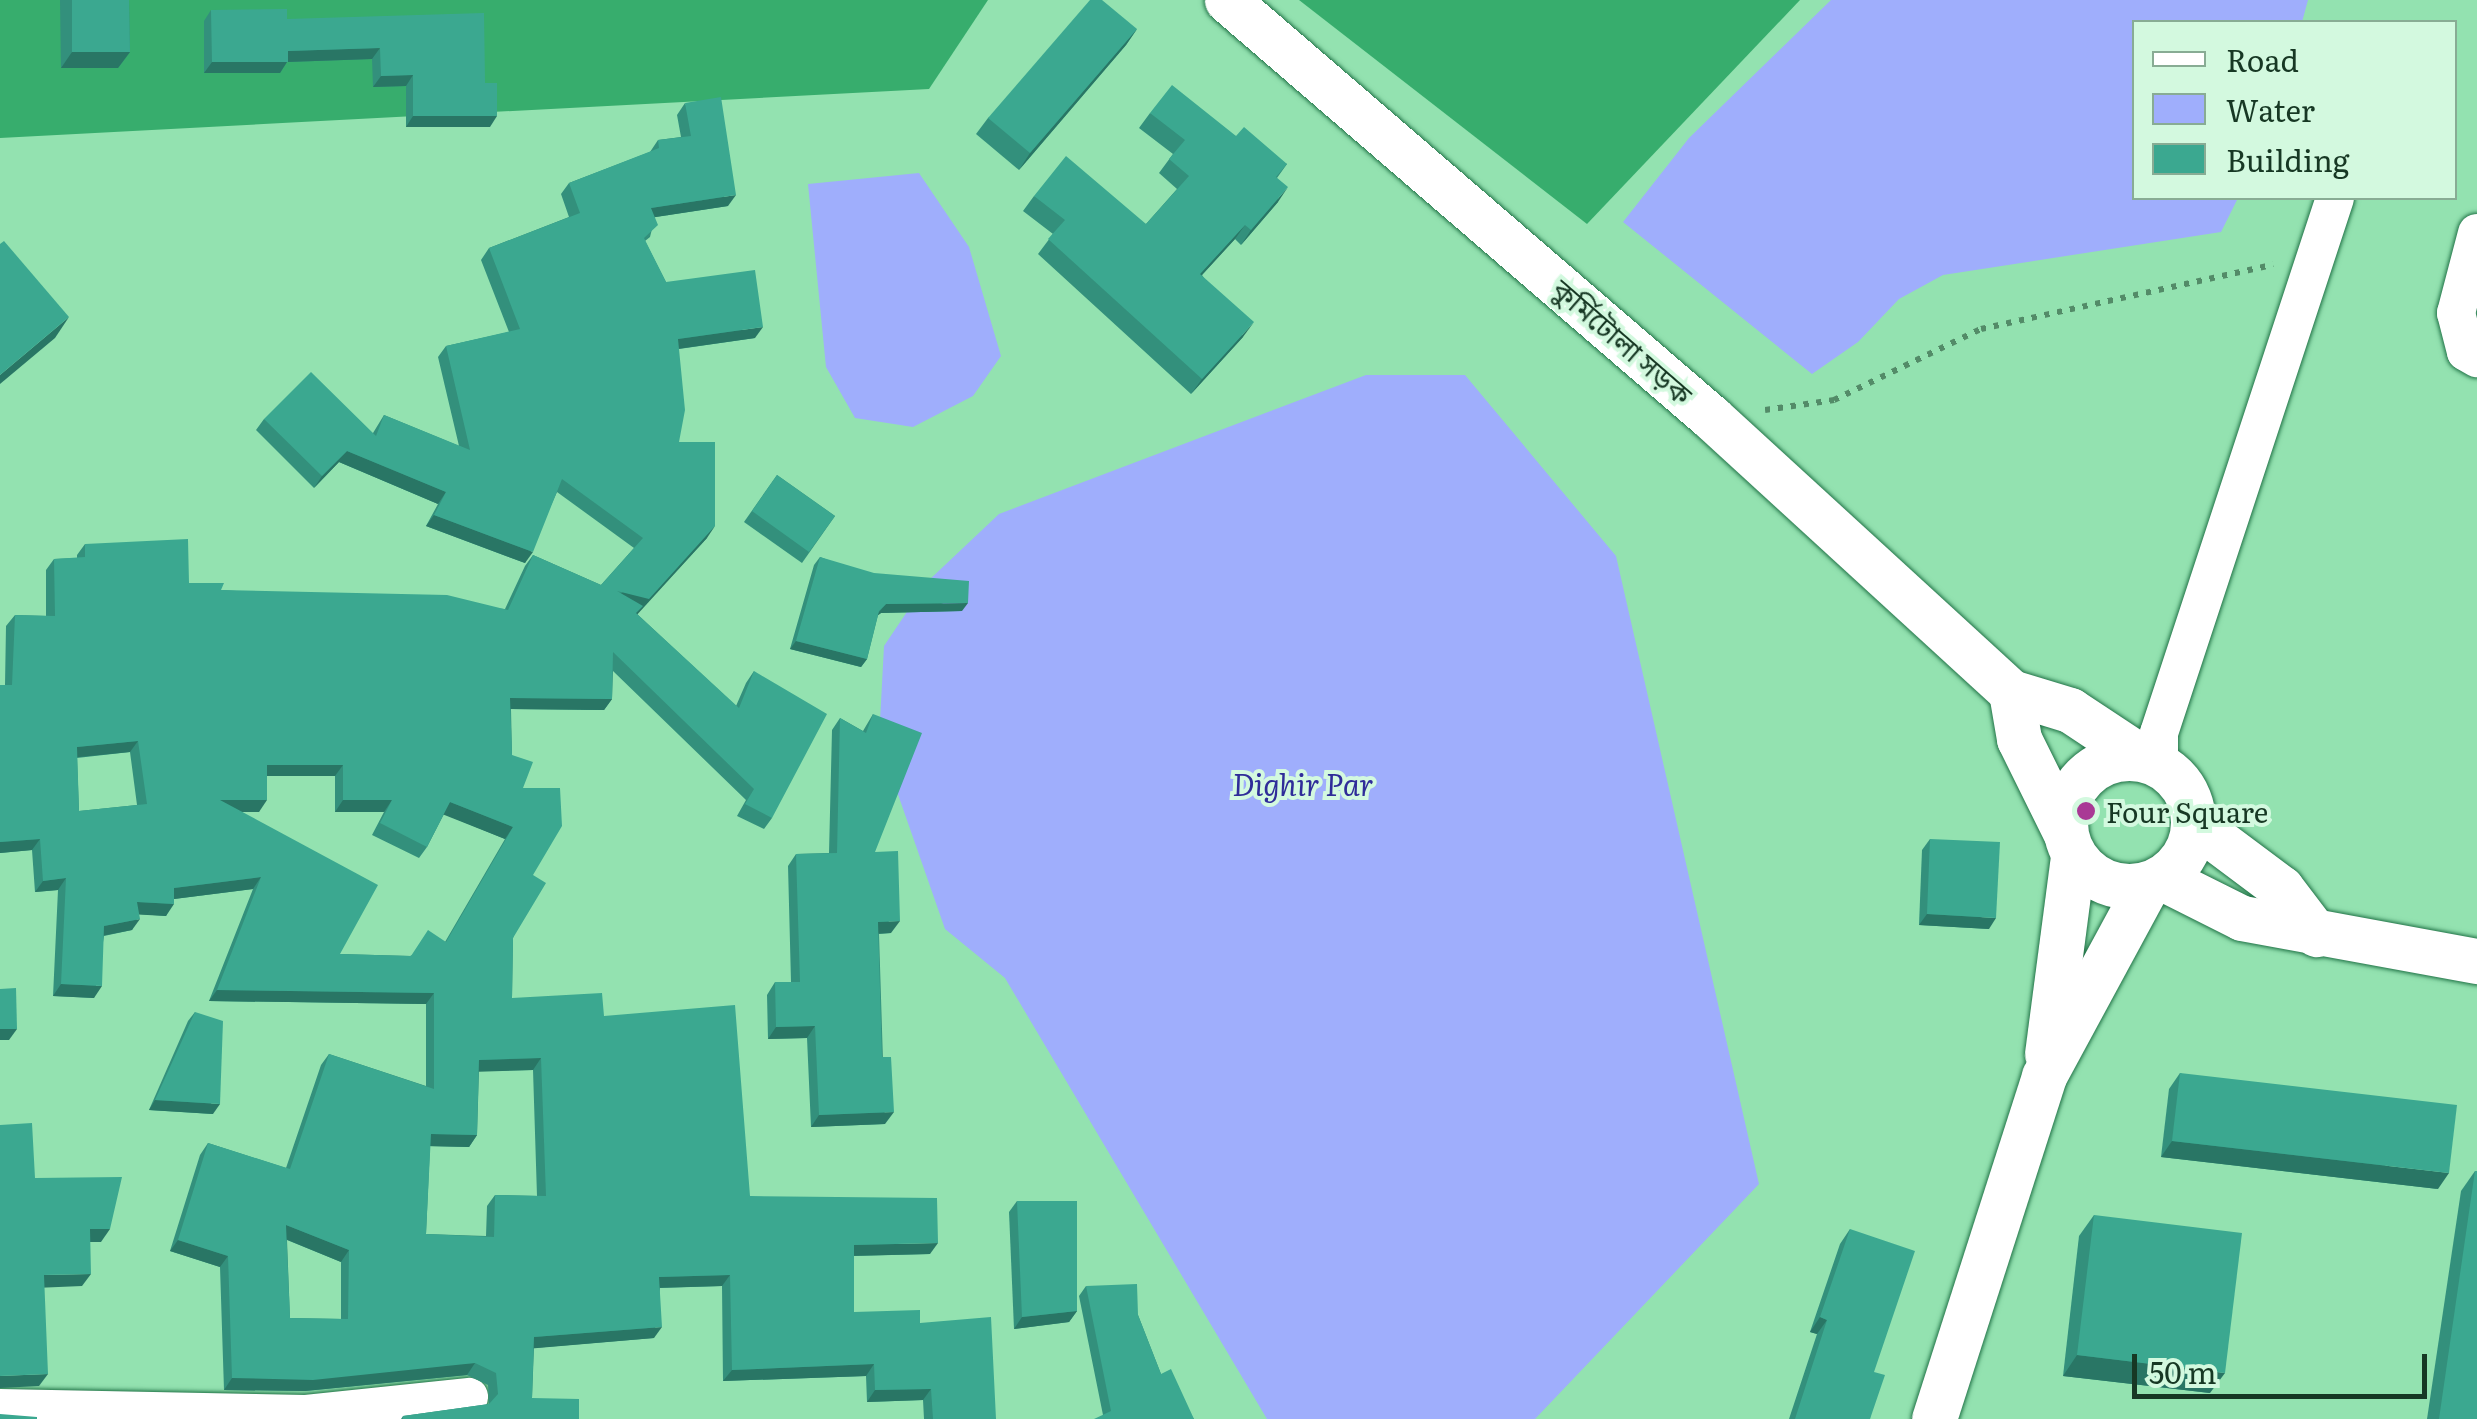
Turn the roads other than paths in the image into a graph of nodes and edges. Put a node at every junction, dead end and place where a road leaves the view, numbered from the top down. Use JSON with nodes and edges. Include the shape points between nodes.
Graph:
{"nodes":[{"id":1,"x":1226,"y":0,"type":"edge"},
{"id":2,"x":2333,"y":200,"type":"edge"},
{"id":3,"x":2477,"y":233,"type":"edge"},
{"id":4,"x":2477,"y":358,"type":"edge"},
{"id":5,"x":2011,"y":692,"type":"junction"},
{"id":6,"x":2151,"y":762,"type":"junction"},
{"id":7,"x":2194,"y":823,"type":"junction"},
{"id":8,"x":2069,"y":844,"type":"junction"},
{"id":9,"x":2155,"y":881,"type":"junction"},
{"id":10,"x":2316,"y":934,"type":"junction"},
{"id":11,"x":2477,"y":961,"type":"edge"},
{"id":12,"x":2044,"y":1076,"type":"junction"},
{"id":13,"x":469,"y":1397,"type":"dead end"},
{"id":14,"x":0,"y":1408,"type":"edge"},
{"id":15,"x":1934,"y":1419,"type":"edge"}],
"edges":[{"from":1,"to":5,"type":"street","name":"কুর্মিটোলা সড়ক","via":[[1712,418]]},
{"from":2,"to":6,"type":"street"},
{"from":3,"to":4,"type":"street","via":[[2456,312],[2466,352]]},
{"from":5,"to":6,"type":"street","via":[[2070,710]]},
{"from":5,"to":8,"type":"street","via":[[2019,739]]},
{"from":6,"to":7,"type":"street","via":[[2181,783]]},
{"from":6,"to":8,"type":"street","via":[[2118,758],[2076,784]]},
{"from":7,"to":9,"type":"street","via":[[2184,857]]},
{"from":7,"to":10,"type":"street","via":[[2281,888]]},
{"from":8,"to":9,"type":"street","via":[[2110,884]]},
{"from":8,"to":12,"type":"street"},
{"from":9,"to":10,"type":"street","via":[[2242,918]]},
{"from":9,"to":12,"type":"street"},
{"from":10,"to":11,"type":"street"},
{"from":12,"to":15,"type":"street"},
{"from":13,"to":14,"type":"street","via":[[306,1414]]}]}
